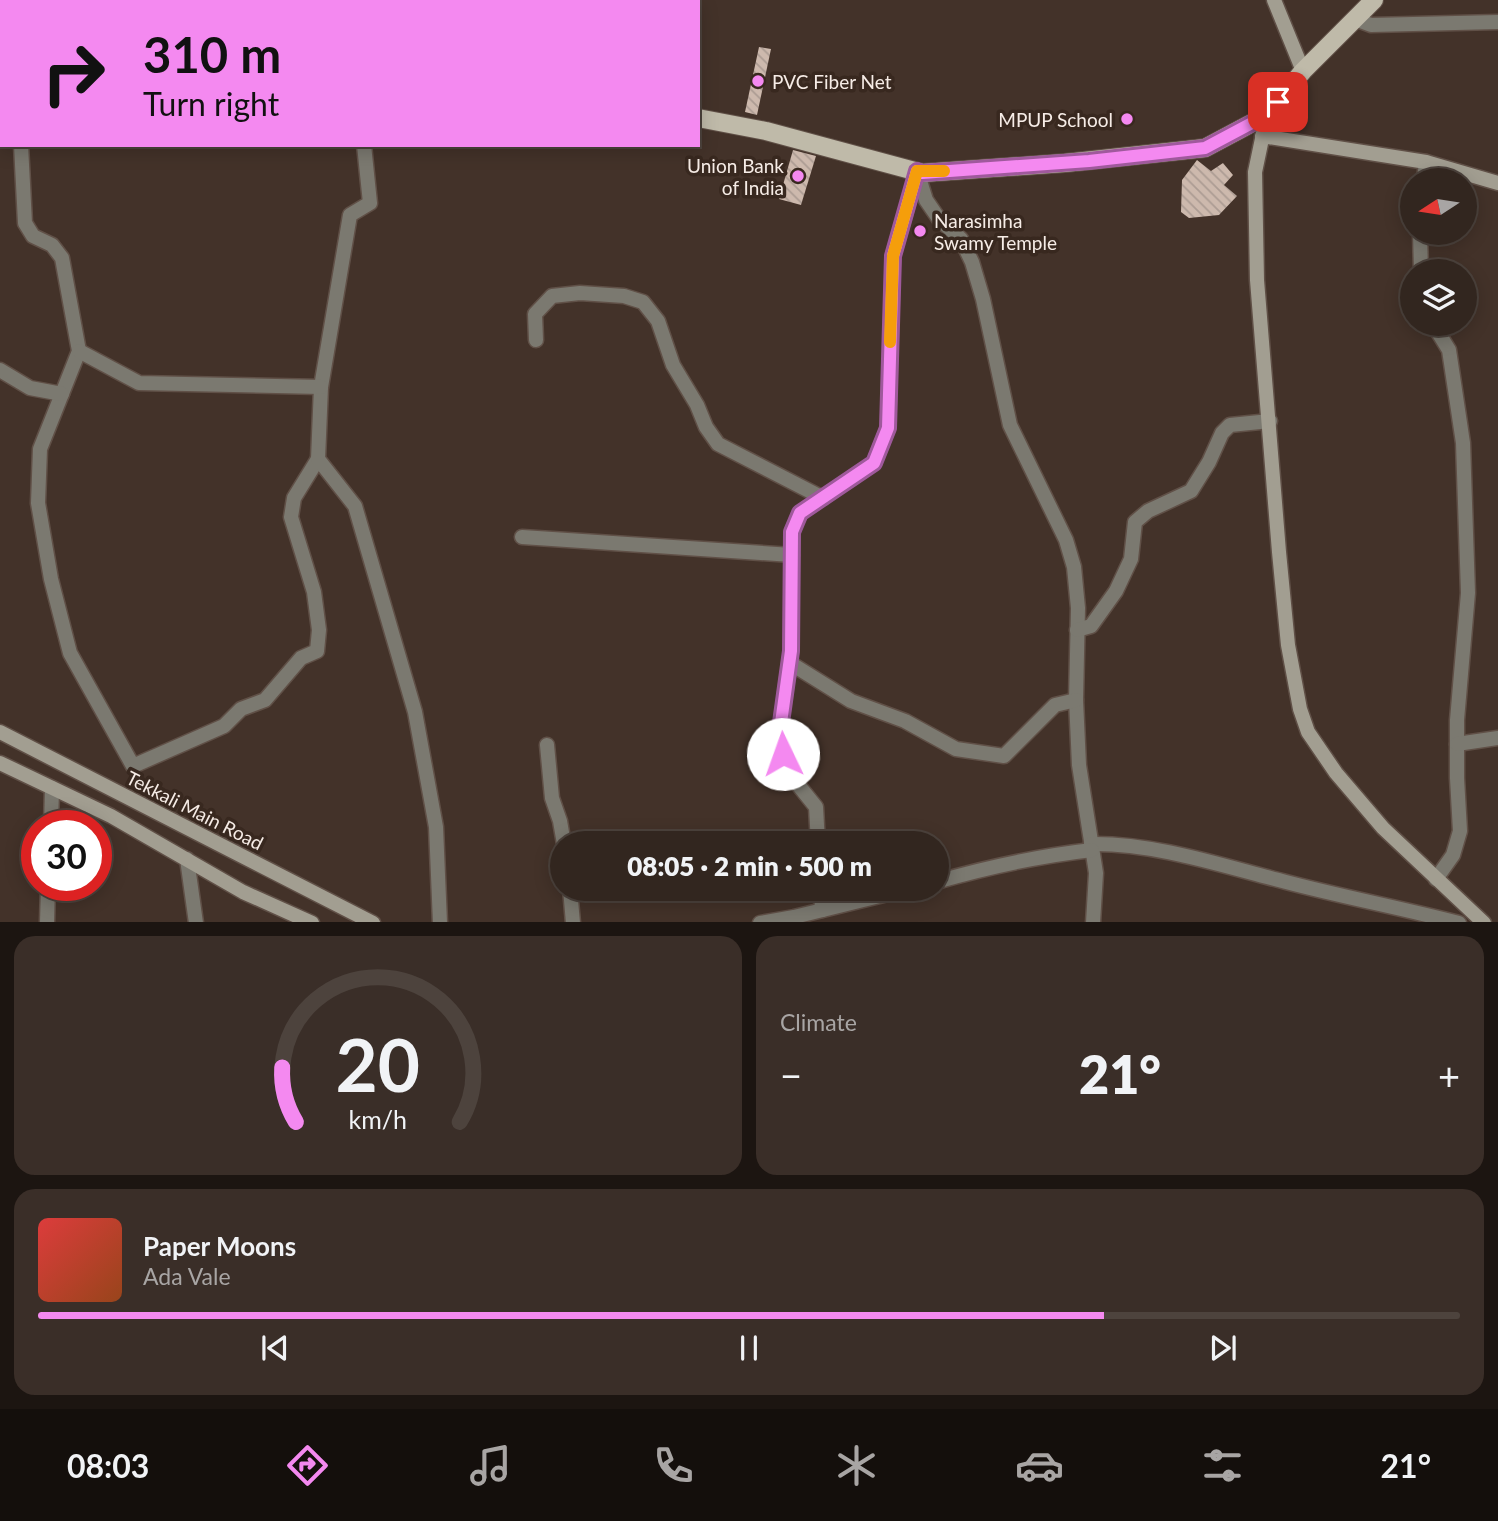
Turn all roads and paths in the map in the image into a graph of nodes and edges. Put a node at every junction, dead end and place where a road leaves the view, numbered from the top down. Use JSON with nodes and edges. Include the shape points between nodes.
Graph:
{"nodes":[{"id":1,"x":1274,"y":0,"type":"edge"},
{"id":2,"x":1374,"y":0,"type":"edge"},
{"id":3,"x":1355,"y":19,"type":"junction"},
{"id":4,"x":1498,"y":22,"type":"edge"},
{"id":5,"x":1303,"y":71,"type":"junction"},
{"id":6,"x":1267,"y":115,"type":"junction"},
{"id":7,"x":700,"y":118,"type":"edge"},
{"id":8,"x":1262,"y":136,"type":"junction"},
{"id":9,"x":20,"y":147,"type":"edge"},
{"id":10,"x":364,"y":147,"type":"edge"},
{"id":11,"x":1426,"y":162,"type":"junction"},
{"id":12,"x":1425,"y":168,"type":"edge"},
{"id":13,"x":917,"y":171,"type":"junction"},
{"id":14,"x":1498,"y":183,"type":"edge"},
{"id":15,"x":1440,"y":336,"type":"edge"},
{"id":16,"x":536,"y":340,"type":"dead end"},
{"id":17,"x":79,"y":351,"type":"junction"},
{"id":18,"x":0,"y":370,"type":"edge"},
{"id":19,"x":321,"y":387,"type":"junction"},
{"id":20,"x":62,"y":394,"type":"junction"},
{"id":21,"x":1270,"y":421,"type":"junction"},
{"id":22,"x":318,"y":459,"type":"junction"},
{"id":23,"x":823,"y":498,"type":"junction"},
{"id":24,"x":522,"y":537,"type":"dead end"},
{"id":25,"x":792,"y":555,"type":"junction"},
{"id":26,"x":1077,"y":630,"type":"junction"},
{"id":27,"x":790,"y":663,"type":"junction"},
{"id":28,"x":1076,"y":700,"type":"junction"},
{"id":29,"x":0,"y":732,"type":"edge"},
{"id":30,"x":1498,"y":738,"type":"edge"},
{"id":31,"x":1457,"y":744,"type":"junction"},
{"id":32,"x":547,"y":745,"type":"dead end"},
{"id":33,"x":0,"y":763,"type":"edge"},
{"id":34,"x":52,"y":788,"type":"junction"},
{"id":35,"x":51,"y":810,"type":"edge"},
{"id":36,"x":562,"y":831,"type":"edge"},
{"id":37,"x":817,"y":831,"type":"edge"},
{"id":38,"x":1091,"y":847,"type":"junction"},
{"id":39,"x":187,"y":859,"type":"junction"},
{"id":40,"x":949,"y":878,"type":"edge"},
{"id":41,"x":1436,"y":879,"type":"junction"},
{"id":42,"x":48,"y":901,"type":"edge"},
{"id":43,"x":571,"y":901,"type":"edge"},
{"id":44,"x":822,"y":901,"type":"edge"},
{"id":45,"x":859,"y":901,"type":"edge"},
{"id":46,"x":822,"y":910,"type":"junction"},
{"id":47,"x":47,"y":922,"type":"edge"},
{"id":48,"x":196,"y":922,"type":"edge"},
{"id":49,"x":312,"y":922,"type":"edge"},
{"id":50,"x":373,"y":922,"type":"edge"},
{"id":51,"x":440,"y":922,"type":"edge"},
{"id":52,"x":573,"y":922,"type":"edge"},
{"id":53,"x":760,"y":922,"type":"edge"},
{"id":54,"x":1093,"y":922,"type":"edge"},
{"id":55,"x":1459,"y":922,"type":"edge"},
{"id":56,"x":1485,"y":922,"type":"edge"}],
"edges":[{"from":1,"to":5,"type":"main road"},
{"from":2,"to":3,"type":"main road"},
{"from":3,"to":4,"type":"street","via":[[1371,25]]},
{"from":3,"to":5,"type":"main road"},
{"from":5,"to":6,"type":"main road"},
{"from":6,"to":8,"type":"main road"},
{"from":6,"to":13,"type":"main road","via":[[1205,148],[1065,163]]},
{"from":7,"to":13,"type":"main road"},
{"from":8,"to":11,"type":"main road"},
{"from":8,"to":21,"type":"main road","via":[[1254,201]]},
{"from":9,"to":17,"type":"street","via":[[25,223],[33,236],[52,245],[62,258]]},
{"from":10,"to":19,"type":"street","via":[[370,203],[350,215]]},
{"from":11,"to":12,"type":"street"},
{"from":11,"to":14,"type":"main road"},
{"from":13,"to":23,"type":"street","via":[[893,256],[888,428],[874,463]]},
{"from":13,"to":26,"type":"street","via":[[926,200],[961,239],[972,262],[1010,425],[1066,540],[1074,567]]},
{"from":15,"to":31,"type":"street","via":[[1449,350],[1463,443],[1468,593]]},
{"from":16,"to":23,"type":"street","via":[[535,314],[552,296],[613,295],[643,302],[658,321],[673,365],[718,444]]},
{"from":17,"to":19,"type":"street","via":[[139,383]]},
{"from":17,"to":20,"type":"street"},
{"from":18,"to":20,"type":"street","via":[[30,388]]},
{"from":19,"to":22,"type":"street"},
{"from":20,"to":22,"type":"street","via":[[40,449],[38,503],[51,579],[70,653],[133,766],[224,726],[241,709],[265,700],[301,658],[317,651],[314,592],[291,517],[294,498]]},
{"from":21,"to":26,"type":"street","via":[[1230,425],[1191,491],[1135,522],[1131,559],[1116,591],[1091,625]]},
{"from":21,"to":41,"type":"main road","via":[[1287,632],[1308,732],[1383,828]]},
{"from":22,"to":51,"type":"street","via":[[355,506],[415,712],[436,827]]},
{"from":23,"to":25,"type":"street","via":[[800,513],[792,532]]},
{"from":24,"to":25,"type":"street"},
{"from":25,"to":27,"type":"street"},
{"from":26,"to":28,"type":"street"},
{"from":27,"to":28,"type":"street","via":[[851,701],[905,721],[956,749],[1003,756],[1055,705]]},
{"from":27,"to":37,"type":"street","via":[[779,737],[787,771],[816,807]]},
{"from":28,"to":38,"type":"street","via":[[1079,765]]},
{"from":29,"to":50,"type":"main road","name":"Tekkali Main Road"},
{"from":30,"to":31,"type":"street"},
{"from":31,"to":41,"type":"street","via":[[1460,831],[1454,855]]},
{"from":32,"to":36,"type":"street","via":[[552,798]]},
{"from":33,"to":34,"type":"main road"},
{"from":34,"to":35,"type":"street"},
{"from":34,"to":39,"type":"main road"},
{"from":38,"to":40,"type":"street"},
{"from":38,"to":54,"type":"street","via":[[1096,873]]},
{"from":38,"to":55,"type":"street","via":[[1135,846]]},
{"from":39,"to":48,"type":"street"},
{"from":39,"to":49,"type":"main road","via":[[243,892]]},
{"from":41,"to":56,"type":"main road"},
{"from":42,"to":47,"type":"street"},
{"from":43,"to":52,"type":"street"},
{"from":44,"to":46,"type":"street"},
{"from":45,"to":46,"type":"street"},
{"from":46,"to":53,"type":"street"}]}
